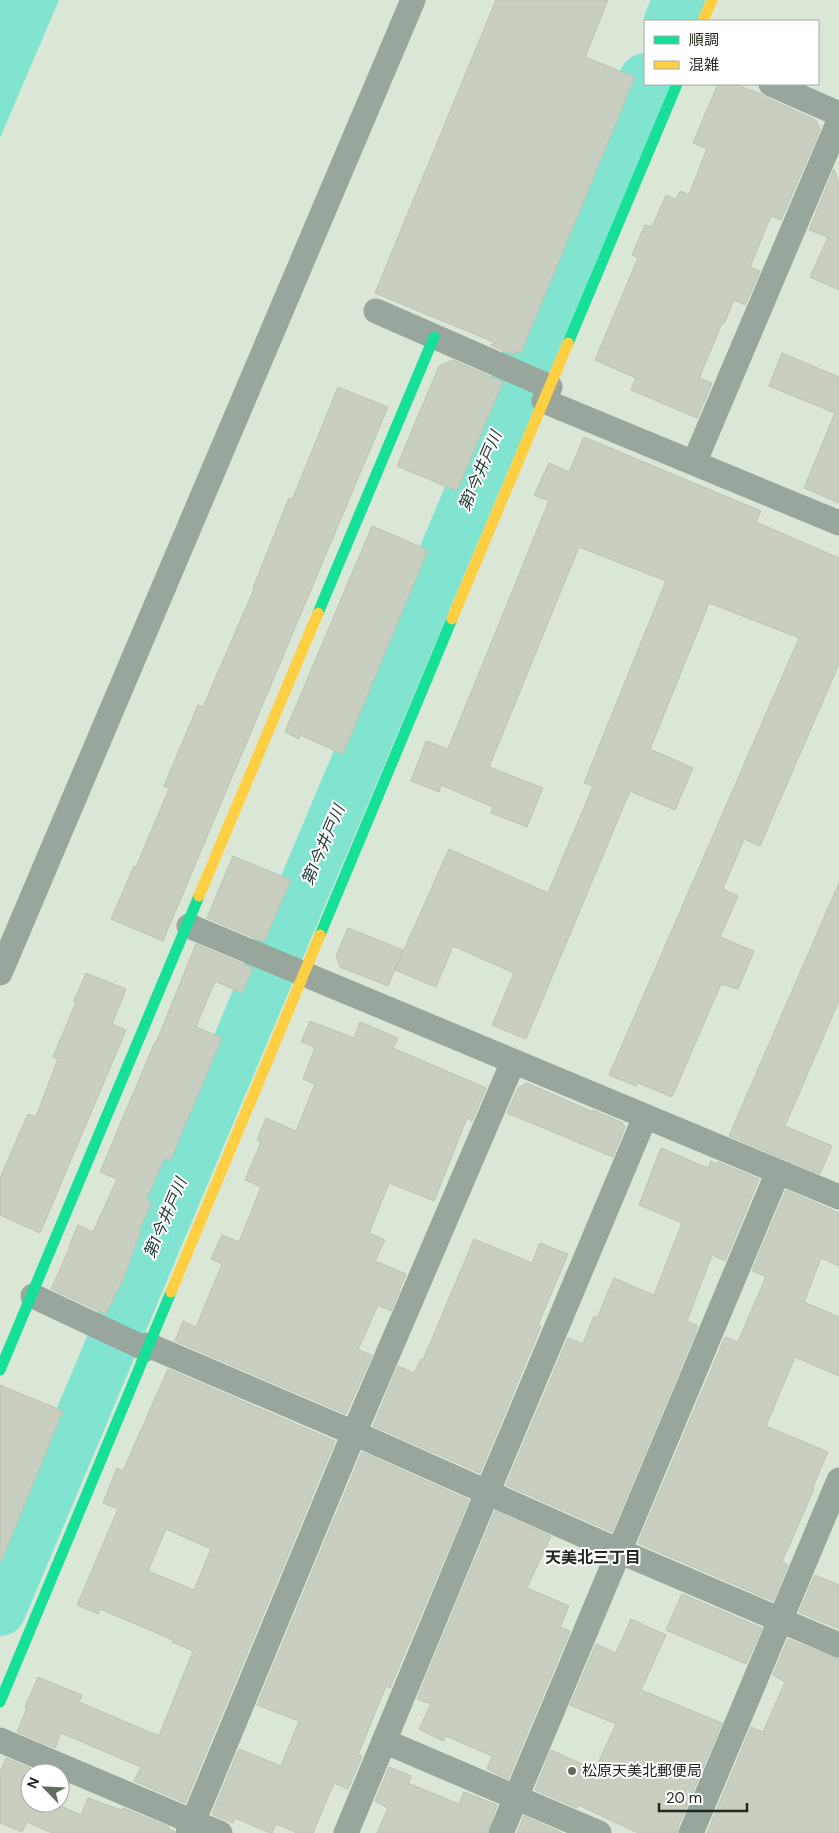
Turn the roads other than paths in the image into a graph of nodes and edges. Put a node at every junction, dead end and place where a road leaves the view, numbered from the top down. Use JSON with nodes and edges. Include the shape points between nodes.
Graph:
{"nodes":[{"id":1,"x":413,"y":0,"type":"edge"},
{"id":2,"x":712,"y":0,"type":"edge"},
{"id":3,"x":704,"y":20,"type":"edge"},
{"id":4,"x":677,"y":85,"type":"edge"},
{"id":5,"x":772,"y":85,"type":"edge"},
{"id":6,"x":839,"y":114,"type":"edge"},
{"id":7,"x":839,"y":121,"type":"edge"},
{"id":8,"x":376,"y":311,"type":"dead end"},
{"id":9,"x":436,"y":338,"type":"junction"},
{"id":10,"x":547,"y":391,"type":"junction"},
{"id":11,"x":694,"y":463,"type":"junction"},
{"id":12,"x":839,"y":523,"type":"edge"},
{"id":13,"x":188,"y":926,"type":"junction"},
{"id":14,"x":0,"y":973,"type":"edge"},
{"id":15,"x":302,"y":973,"type":"junction"},
{"id":16,"x":513,"y":1062,"type":"junction"},
{"id":17,"x":645,"y":1117,"type":"junction"},
{"id":18,"x":778,"y":1172,"type":"junction"},
{"id":19,"x":839,"y":1197,"type":"edge"},
{"id":20,"x":32,"y":1296,"type":"junction"},
{"id":21,"x":146,"y":1348,"type":"junction"},
{"id":22,"x":0,"y":1370,"type":"edge"},
{"id":23,"x":354,"y":1433,"type":"junction"},
{"id":24,"x":839,"y":1480,"type":"edge"},
{"id":25,"x":487,"y":1493,"type":"junction"},
{"id":26,"x":619,"y":1551,"type":"junction"},
{"id":27,"x":780,"y":1621,"type":"junction"},
{"id":28,"x":839,"y":1646,"type":"edge"},
{"id":29,"x":0,"y":1702,"type":"edge"},
{"id":30,"x":0,"y":1740,"type":"edge"},
{"id":31,"x":384,"y":1741,"type":"junction"},
{"id":32,"x":516,"y":1798,"type":"junction"},
{"id":33,"x":190,"y":1827,"type":"edge"},
{"id":34,"x":220,"y":1833,"type":"edge"},
{"id":35,"x":346,"y":1833,"type":"edge"},
{"id":36,"x":501,"y":1833,"type":"edge"},
{"id":37,"x":599,"y":1833,"type":"edge"},
{"id":38,"x":691,"y":1833,"type":"edge"}],
"edges":[{"from":1,"to":14,"type":"street"},
{"from":2,"to":3,"type":"street"},
{"from":4,"to":10,"type":"street"},
{"from":5,"to":6,"type":"street"},
{"from":7,"to":11,"type":"street"},
{"from":8,"to":9,"type":"street"},
{"from":9,"to":10,"type":"street"},
{"from":9,"to":13,"type":"street"},
{"from":10,"to":11,"type":"street"},
{"from":10,"to":15,"type":"street"},
{"from":11,"to":12,"type":"street"},
{"from":13,"to":15,"type":"street"},
{"from":13,"to":20,"type":"street"},
{"from":15,"to":16,"type":"street"},
{"from":15,"to":21,"type":"street"},
{"from":16,"to":17,"type":"street"},
{"from":16,"to":23,"type":"street"},
{"from":17,"to":18,"type":"street"},
{"from":17,"to":25,"type":"street"},
{"from":18,"to":19,"type":"street"},
{"from":18,"to":26,"type":"street"},
{"from":20,"to":21,"type":"street"},
{"from":20,"to":22,"type":"street"},
{"from":21,"to":23,"type":"street"},
{"from":21,"to":29,"type":"street"},
{"from":23,"to":25,"type":"street"},
{"from":23,"to":33,"type":"street"},
{"from":24,"to":27,"type":"street"},
{"from":25,"to":26,"type":"street"},
{"from":25,"to":31,"type":"street"},
{"from":26,"to":27,"type":"street"},
{"from":26,"to":32,"type":"street"},
{"from":27,"to":28,"type":"street"},
{"from":27,"to":38,"type":"street"},
{"from":30,"to":33,"type":"street"},
{"from":31,"to":32,"type":"street"},
{"from":31,"to":35,"type":"street"},
{"from":32,"to":36,"type":"street"},
{"from":32,"to":37,"type":"street"},
{"from":33,"to":34,"type":"street"}]}
